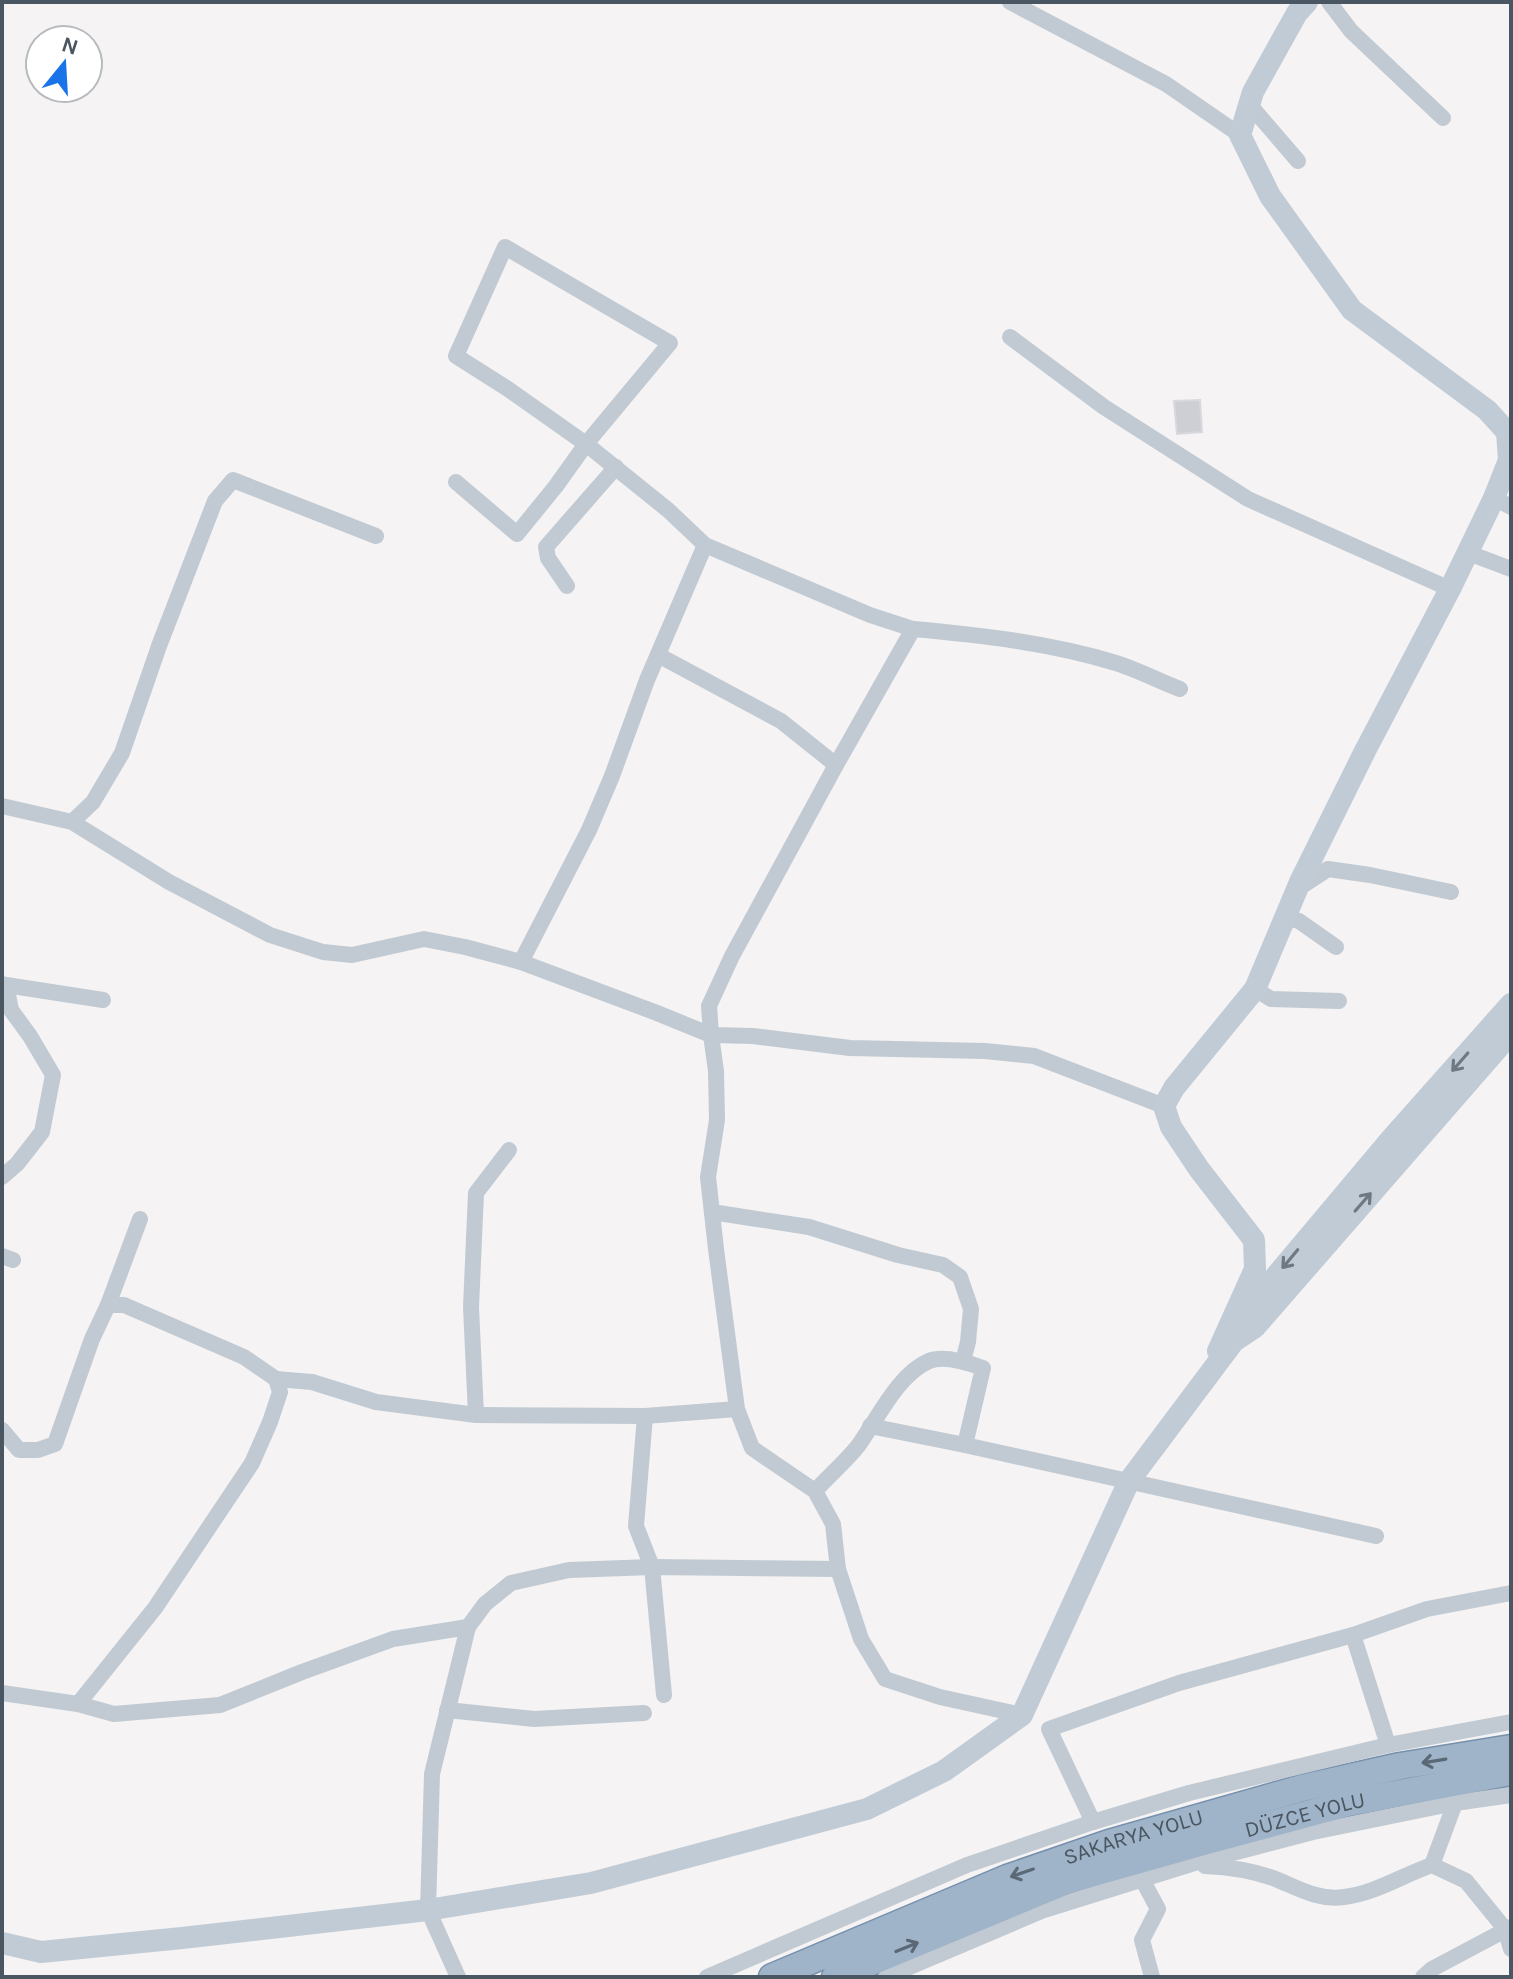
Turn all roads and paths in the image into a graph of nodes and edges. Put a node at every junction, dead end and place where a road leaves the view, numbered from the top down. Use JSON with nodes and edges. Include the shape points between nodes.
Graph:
{"nodes":[{"id":1,"x":1010,"y":2,"type":"edge"},
{"id":2,"x":1307,"y":2,"type":"edge"},
{"id":3,"x":1329,"y":2,"type":"edge"},
{"id":4,"x":1249,"y":104,"type":"junction"},
{"id":5,"x":1443,"y":118,"type":"dead end"},
{"id":6,"x":1240,"y":135,"type":"junction"},
{"id":7,"x":1298,"y":161,"type":"dead end"},
{"id":8,"x":1010,"y":337,"type":"dead end"},
{"id":9,"x":586,"y":444,"type":"junction"},
{"id":10,"x":616,"y":467,"type":"junction"},
{"id":11,"x":456,"y":482,"type":"dead end"},
{"id":12,"x":1502,"y":502,"type":"edge"},
{"id":13,"x":376,"y":536,"type":"dead end"},
{"id":14,"x":705,"y":545,"type":"junction"},
{"id":15,"x":1466,"y":552,"type":"junction"},
{"id":16,"x":1511,"y":569,"type":"edge"},
{"id":17,"x":567,"y":586,"type":"dead end"},
{"id":18,"x":1450,"y":589,"type":"junction"},
{"id":19,"x":913,"y":629,"type":"junction"},
{"id":20,"x":658,"y":655,"type":"junction"},
{"id":21,"x":1180,"y":689,"type":"dead end"},
{"id":22,"x":836,"y":765,"type":"junction"},
{"id":23,"x":2,"y":806,"type":"edge"},
{"id":24,"x":72,"y":822,"type":"junction"},
{"id":25,"x":1300,"y":882,"type":"junction"},
{"id":26,"x":1451,"y":892,"type":"dead end"},
{"id":27,"x":1284,"y":917,"type":"junction"},
{"id":28,"x":1336,"y":947,"type":"dead end"},
{"id":29,"x":521,"y":962,"type":"junction"},
{"id":30,"x":4,"y":984,"type":"edge"},
{"id":31,"x":1255,"y":989,"type":"junction"},
{"id":32,"x":103,"y":1000,"type":"dead end"},
{"id":33,"x":1339,"y":1001,"type":"dead end"},
{"id":34,"x":1511,"y":1004,"type":"edge"},
{"id":35,"x":1511,"y":1033,"type":"edge"},
{"id":36,"x":711,"y":1035,"type":"junction"},
{"id":37,"x":1164,"y":1106,"type":"junction"},
{"id":38,"x":509,"y":1150,"type":"dead end"},
{"id":39,"x":2,"y":1177,"type":"edge"},
{"id":40,"x":712,"y":1212,"type":"junction"},
{"id":41,"x":140,"y":1219,"type":"dead end"},
{"id":42,"x":108,"y":1305,"type":"junction"},
{"id":43,"x":1234,"y":1341,"type":"junction"},
{"id":44,"x":963,"y":1361,"type":"junction"},
{"id":45,"x":1208,"y":1374,"type":"junction"},
{"id":46,"x":276,"y":1379,"type":"junction"},
{"id":47,"x":737,"y":1409,"type":"junction"},
{"id":48,"x":476,"y":1415,"type":"junction"},
{"id":49,"x":645,"y":1416,"type":"junction"},
{"id":50,"x":870,"y":1426,"type":"junction"},
{"id":51,"x":2,"y":1430,"type":"edge"},
{"id":52,"x":965,"y":1445,"type":"junction"},
{"id":53,"x":1129,"y":1481,"type":"junction"},
{"id":54,"x":815,"y":1491,"type":"junction"},
{"id":55,"x":1376,"y":1536,"type":"dead end"},
{"id":56,"x":652,"y":1567,"type":"junction"},
{"id":57,"x":838,"y":1569,"type":"junction"},
{"id":58,"x":1511,"y":1593,"type":"edge"},
{"id":59,"x":468,"y":1627,"type":"junction"},
{"id":60,"x":1353,"y":1635,"type":"junction"},
{"id":61,"x":2,"y":1693,"type":"edge"},
{"id":62,"x":664,"y":1695,"type":"dead end"},
{"id":63,"x":78,"y":1704,"type":"junction"},
{"id":64,"x":447,"y":1710,"type":"junction"},
{"id":65,"x":644,"y":1713,"type":"dead end"},
{"id":66,"x":1022,"y":1715,"type":"junction"},
{"id":67,"x":1511,"y":1722,"type":"edge"},
{"id":68,"x":1388,"y":1745,"type":"junction"},
{"id":69,"x":1511,"y":1748,"type":"edge"},
{"id":70,"x":1511,"y":1772,"type":"edge"},
{"id":71,"x":1511,"y":1795,"type":"edge"},
{"id":72,"x":1455,"y":1803,"type":"junction"},
{"id":73,"x":1093,"y":1822,"type":"junction"},
{"id":74,"x":1191,"y":1864,"type":"junction"},
{"id":75,"x":1432,"y":1865,"type":"junction"},
{"id":76,"x":1142,"y":1879,"type":"junction"},
{"id":77,"x":428,"y":1910,"type":"junction"},
{"id":78,"x":1508,"y":1928,"type":"edge"},
{"id":79,"x":2,"y":1943,"type":"edge"},
{"id":80,"x":1511,"y":1949,"type":"edge"},
{"id":81,"x":458,"y":1977,"type":"edge"},
{"id":82,"x":707,"y":1977,"type":"edge"},
{"id":83,"x":772,"y":1977,"type":"edge"},
{"id":84,"x":835,"y":1977,"type":"edge"},
{"id":85,"x":886,"y":1977,"type":"edge"},
{"id":86,"x":1152,"y":1977,"type":"edge"},
{"id":87,"x":1423,"y":1977,"type":"edge"}],
"edges":[{"from":1,"to":6,"type":"street","via":[[1166,84]]},
{"from":2,"to":4,"type":"main road"},
{"from":3,"to":5,"type":"street","via":[[1351,31]]},
{"from":4,"to":6,"type":"main road"},
{"from":4,"to":7,"type":"street"},
{"from":6,"to":12,"type":"main road","via":[[1270,196],[1352,310],[1487,410],[1507,432]]},
{"from":8,"to":18,"type":"street","via":[[1104,407],[1248,499]]},
{"from":9,"to":9,"type":"street","via":[[670,343],[505,247],[456,356]]},
{"from":9,"to":10,"type":"street"},
{"from":9,"to":11,"type":"street","via":[[517,534]]},
{"from":10,"to":14,"type":"street"},
{"from":10,"to":17,"type":"street","via":[[546,547]]},
{"from":12,"to":15,"type":"main road"},
{"from":13,"to":24,"type":"street","via":[[233,480],[215,501],[122,753],[93,802]]},
{"from":14,"to":19,"type":"street"},
{"from":14,"to":20,"type":"street"},
{"from":15,"to":16,"type":"street"},
{"from":15,"to":18,"type":"main road"},
{"from":18,"to":25,"type":"main road"},
{"from":19,"to":21,"type":"street","via":[[1044,646],[1117,664]]},
{"from":19,"to":22,"type":"street"},
{"from":20,"to":22,"type":"street","via":[[781,721]]},
{"from":20,"to":29,"type":"street","via":[[589,830]]},
{"from":22,"to":36,"type":"street","via":[[732,956],[709,1006]]},
{"from":23,"to":24,"type":"street"},
{"from":24,"to":29,"type":"street","via":[[169,882],[270,935],[323,952],[352,955],[424,939]]},
{"from":25,"to":26,"type":"street","via":[[1328,869]]},
{"from":25,"to":27,"type":"main road"},
{"from":27,"to":28,"type":"street","via":[[1299,921]]},
{"from":27,"to":31,"type":"main road"},
{"from":29,"to":36,"type":"street"},
{"from":30,"to":32,"type":"street"},
{"from":30,"to":39,"type":"street","via":[[11,1010],[53,1075],[42,1132]]},
{"from":31,"to":33,"type":"street","via":[[1271,999]]},
{"from":31,"to":37,"type":"main road"},
{"from":34,"to":43,"type":"main road","one_way":true,"via":[[1241,1317]]},
{"from":43,"to":35,"type":"main road","one_way":true,"via":[[1255,1327]]},
{"from":36,"to":37,"type":"street","via":[[1034,1056]]},
{"from":36,"to":40,"type":"street","via":[[717,1120],[708,1177]]},
{"from":37,"to":45,"type":"main road","via":[[1192,1159],[1254,1240],[1255,1269]]},
{"from":38,"to":48,"type":"street","via":[[476,1193],[471,1307]]},
{"from":40,"to":44,"type":"street","via":[[809,1227],[943,1265],[960,1277],[971,1309]]},
{"from":40,"to":47,"type":"street"},
{"from":41,"to":42,"type":"street"},
{"from":42,"to":46,"type":"street","via":[[124,1305],[231,1351]]},
{"from":42,"to":51,"type":"street","via":[[55,1444],[19,1450]]},
{"from":43,"to":45,"type":"main road"},
{"from":44,"to":50,"type":"street","via":[[930,1360],[908,1376]]},
{"from":44,"to":52,"type":"street","via":[[983,1368]]},
{"from":45,"to":53,"type":"main road"},
{"from":46,"to":48,"type":"street","via":[[312,1382],[376,1402]]},
{"from":46,"to":63,"type":"street","via":[[280,1392],[252,1463],[155,1608]]},
{"from":47,"to":49,"type":"street"},
{"from":47,"to":54,"type":"street","via":[[752,1448]]},
{"from":48,"to":49,"type":"street"},
{"from":49,"to":56,"type":"street","via":[[636,1526]]},
{"from":50,"to":52,"type":"street"},
{"from":50,"to":54,"type":"street"},
{"from":52,"to":53,"type":"street"},
{"from":53,"to":55,"type":"street"},
{"from":53,"to":66,"type":"main road"},
{"from":54,"to":57,"type":"street","via":[[833,1524]]},
{"from":56,"to":57,"type":"street"},
{"from":56,"to":59,"type":"street","via":[[569,1570],[511,1583]]},
{"from":56,"to":62,"type":"street"},
{"from":57,"to":66,"type":"street","via":[[861,1639],[885,1679]]},
{"from":58,"to":60,"type":"street","via":[[1427,1609]]},
{"from":59,"to":63,"type":"street","via":[[393,1639],[220,1705],[114,1714]]},
{"from":59,"to":64,"type":"street"},
{"from":60,"to":68,"type":"street"},
{"from":60,"to":73,"type":"street","via":[[1179,1683],[1049,1729]]},
{"from":61,"to":63,"type":"street"},
{"from":64,"to":65,"type":"street","via":[[534,1719]]},
{"from":64,"to":77,"type":"street","via":[[432,1774]]},
{"from":66,"to":77,"type":"main road","via":[[944,1771],[867,1809],[591,1883]]},
{"from":67,"to":68,"type":"street"},
{"from":68,"to":73,"type":"street"},
{"from":69,"to":83,"type":"highway","name":"SAKARYA YOLU","one_way":true,"via":[[1302,1788],[1109,1843],[1007,1878]]},
{"from":84,"to":70,"type":"highway","name":"DÜZCE YOLU","one_way":true,"via":[[1069,1880],[1348,1803]]},
{"from":71,"to":72,"type":"street"},
{"from":72,"to":74,"type":"street"},
{"from":72,"to":75,"type":"street"},
{"from":73,"to":82,"type":"street","via":[[967,1865]]},
{"from":74,"to":75,"type":"street","via":[[1238,1868],[1314,1896],[1343,1898]]},
{"from":74,"to":76,"type":"street"},
{"from":75,"to":78,"type":"street","via":[[1466,1881]]},
{"from":76,"to":85,"type":"street","via":[[1044,1910]]},
{"from":76,"to":86,"type":"street","via":[[1158,1909],[1142,1940]]},
{"from":77,"to":79,"type":"main road","via":[[41,1952]]},
{"from":77,"to":81,"type":"street"},
{"from":78,"to":80,"type":"street"},
{"from":78,"to":87,"type":"street"}]}
